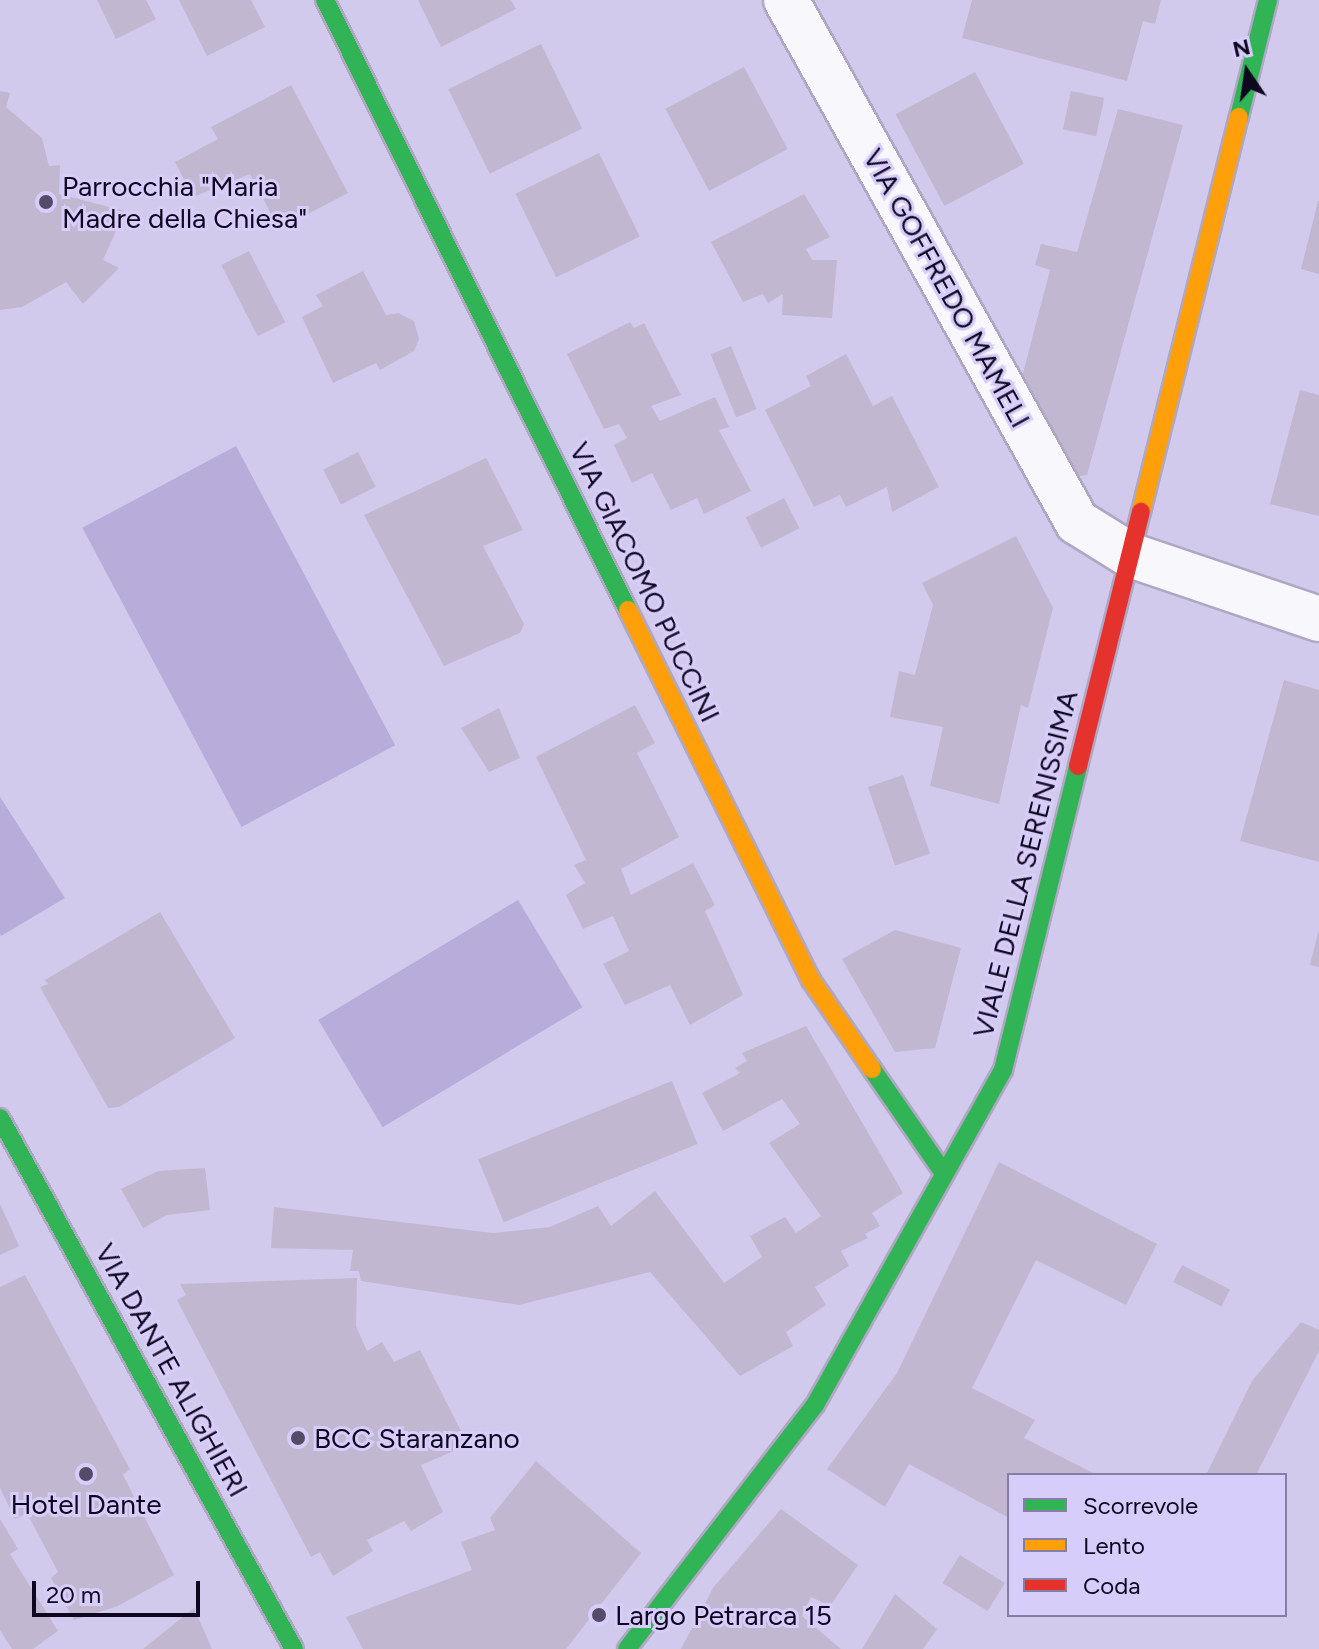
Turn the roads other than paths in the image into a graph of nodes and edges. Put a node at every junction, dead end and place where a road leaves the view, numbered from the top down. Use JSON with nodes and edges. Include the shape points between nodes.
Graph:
{"nodes":[{"id":1,"x":325,"y":0,"type":"edge"},
{"id":2,"x":786,"y":0,"type":"edge"},
{"id":3,"x":1268,"y":0,"type":"edge"},
{"id":4,"x":1130,"y":555,"type":"junction"},
{"id":5,"x":1319,"y":619,"type":"edge"},
{"id":6,"x":0,"y":1118,"type":"edge"},
{"id":7,"x":943,"y":1172,"type":"junction"},
{"id":8,"x":294,"y":1649,"type":"edge"},
{"id":9,"x":627,"y":1649,"type":"edge"}],
"edges":[{"from":1,"to":7,"type":"street","name":"VIA GIACOMO PUCCINI","via":[[811,980]]},
{"from":2,"to":4,"type":"street","name":"VIA GOFFREDO MAMELI","via":[[1077,522]]},
{"from":3,"to":4,"type":"street","name":"VIALE DELLA SERENISSIMA"},
{"from":4,"to":5,"type":"street","name":"VIA GOFFREDO MAMELI"},
{"from":4,"to":7,"type":"street","name":"VIALE DELLA SERENISSIMA","via":[[1003,1070]]},
{"from":6,"to":8,"type":"street","name":"VIA DANTE ALIGHIERI"},
{"from":7,"to":9,"type":"street","name":"VIALE DELLA SERENISSIMA","via":[[815,1405]]}]}
